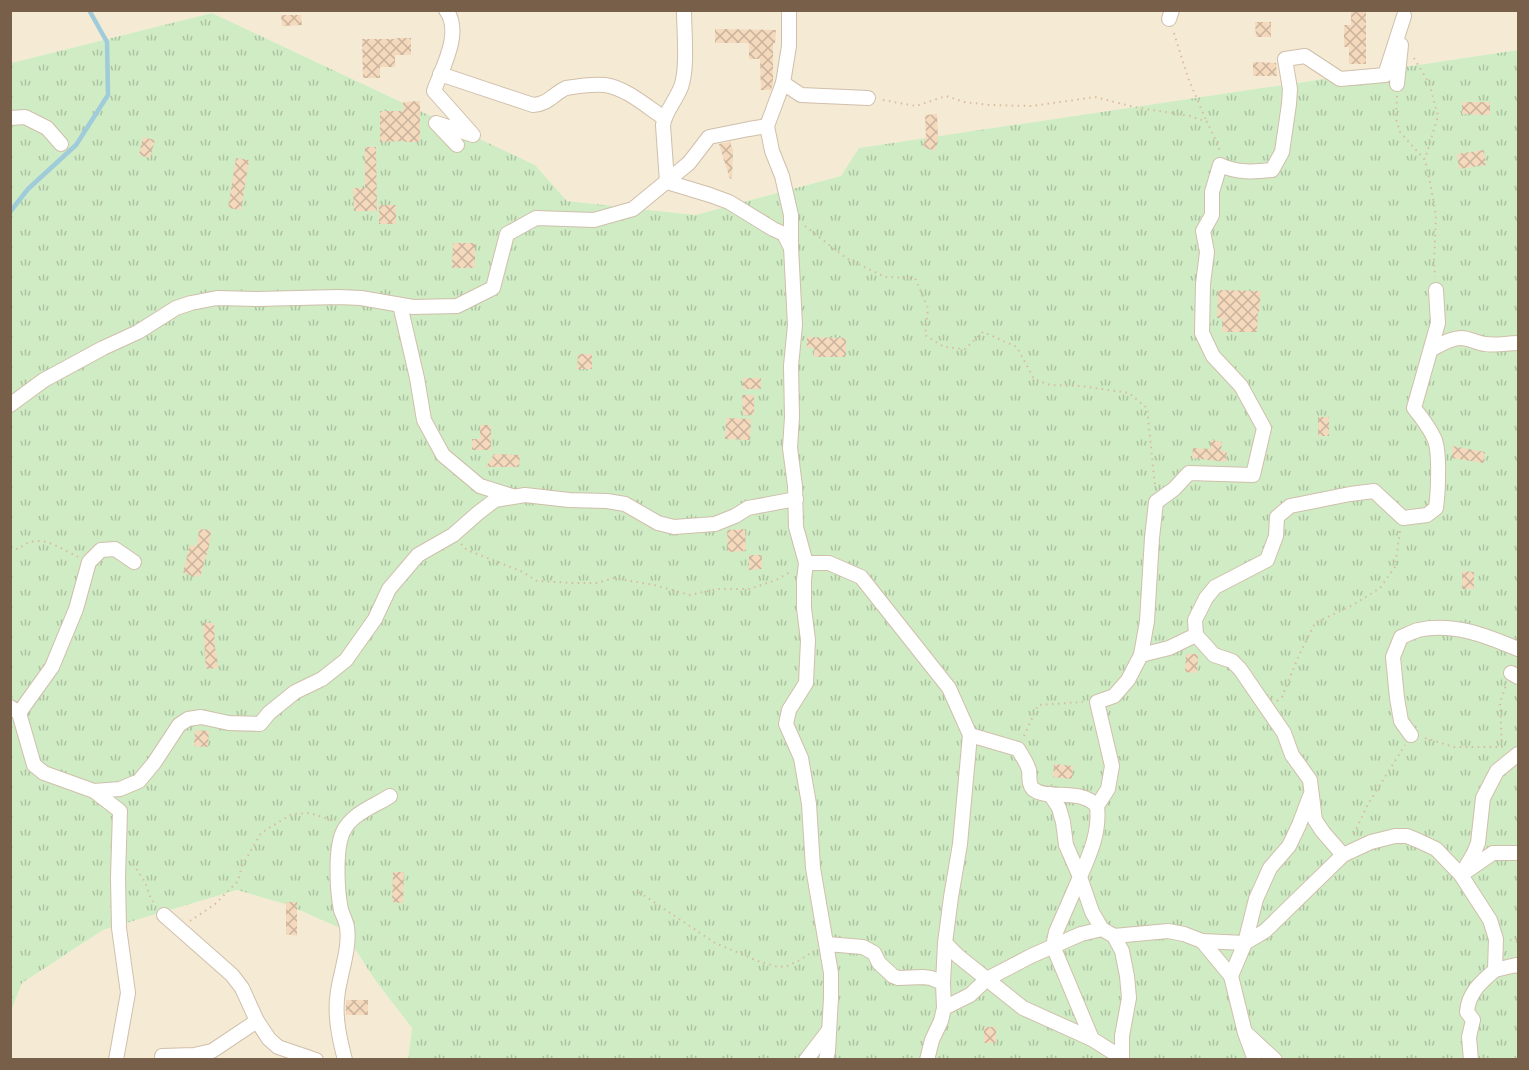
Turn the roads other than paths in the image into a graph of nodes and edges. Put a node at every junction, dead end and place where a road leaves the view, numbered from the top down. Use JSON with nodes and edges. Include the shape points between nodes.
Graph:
{"nodes":[{"id":1,"x":446,"y":10,"type":"edge"},
{"id":2,"x":684,"y":10,"type":"edge"},
{"id":3,"x":788,"y":10,"type":"edge"},
{"id":4,"x":1405,"y":13,"type":"edge"},
{"id":5,"x":440,"y":74,"type":"junction"},
{"id":6,"x":783,"y":83,"type":"junction"},
{"id":7,"x":1397,"y":84,"type":"road end"},
{"id":8,"x":868,"y":98,"type":"road end"},
{"id":9,"x":10,"y":118,"type":"edge"},
{"id":10,"x":664,"y":118,"type":"junction"},
{"id":11,"x":767,"y":126,"type":"junction"},
{"id":12,"x":61,"y":144,"type":"dead end"},
{"id":13,"x":457,"y":145,"type":"dead end"},
{"id":14,"x":667,"y":182,"type":"junction"},
{"id":15,"x":791,"y":247,"type":"junction"},
{"id":16,"x":1436,"y":290,"type":"road end"},
{"id":17,"x":400,"y":305,"type":"junction"},
{"id":18,"x":1518,"y":343,"type":"edge"},
{"id":19,"x":1434,"y":348,"type":"dead end"},
{"id":20,"x":10,"y":405,"type":"edge"},
{"id":21,"x":514,"y":497,"type":"junction"},
{"id":22,"x":796,"y":499,"type":"junction"},
{"id":23,"x":134,"y":562,"type":"dead end"},
{"id":24,"x":806,"y":563,"type":"junction"},
{"id":25,"x":1196,"y":635,"type":"junction"},
{"id":26,"x":1518,"y":649,"type":"edge"},
{"id":27,"x":1142,"y":655,"type":"junction"},
{"id":28,"x":15,"y":710,"type":"edge"},
{"id":29,"x":970,"y":735,"type":"junction"},
{"id":30,"x":1411,"y":735,"type":"road end"},
{"id":31,"x":1518,"y":754,"type":"edge"},
{"id":32,"x":94,"y":791,"type":"junction"},
{"id":33,"x":1050,"y":794,"type":"junction"},
{"id":34,"x":1311,"y":794,"type":"junction"},
{"id":35,"x":390,"y":796,"type":"dead end"},
{"id":36,"x":1096,"y":806,"type":"junction"},
{"id":37,"x":1518,"y":853,"type":"edge"},
{"id":38,"x":1343,"y":855,"type":"junction"},
{"id":39,"x":1461,"y":875,"type":"junction"},
{"id":40,"x":1080,"y":877,"type":"junction"},
{"id":41,"x":164,"y":915,"type":"road end"},
{"id":42,"x":1108,"y":932,"type":"junction"},
{"id":43,"x":1202,"y":941,"type":"junction"},
{"id":44,"x":945,"y":943,"type":"junction"},
{"id":45,"x":1245,"y":943,"type":"junction"},
{"id":46,"x":827,"y":944,"type":"junction"},
{"id":47,"x":1053,"y":946,"type":"junction"},
{"id":48,"x":1518,"y":966,"type":"edge"},
{"id":49,"x":1495,"y":970,"type":"junction"},
{"id":50,"x":1231,"y":976,"type":"junction"},
{"id":51,"x":987,"y":979,"type":"junction"},
{"id":52,"x":943,"y":983,"type":"junction"},
{"id":53,"x":944,"y":1008,"type":"junction"},
{"id":54,"x":257,"y":1021,"type":"junction"},
{"id":55,"x":829,"y":1030,"type":"junction"},
{"id":56,"x":1245,"y":1033,"type":"junction"},
{"id":57,"x":1092,"y":1039,"type":"junction"},
{"id":58,"x":221,"y":1045,"type":"junction"},
{"id":59,"x":162,"y":1056,"type":"dead end"},
{"id":60,"x":116,"y":1059,"type":"edge"},
{"id":61,"x":220,"y":1059,"type":"edge"},
{"id":62,"x":316,"y":1059,"type":"edge"},
{"id":63,"x":345,"y":1059,"type":"edge"},
{"id":64,"x":806,"y":1059,"type":"edge"},
{"id":65,"x":826,"y":1059,"type":"edge"},
{"id":66,"x":927,"y":1059,"type":"edge"},
{"id":67,"x":1122,"y":1059,"type":"edge"},
{"id":68,"x":1255,"y":1059,"type":"edge"},
{"id":69,"x":1275,"y":1059,"type":"edge"},
{"id":70,"x":1471,"y":1059,"type":"edge"}],
"edges":[{"from":1,"to":5,"type":"street","via":[[453,31]]},
{"from":2,"to":10,"type":"street","via":[[684,70],[681,86]]},
{"from":3,"to":6,"type":"street","via":[[789,46]]},
{"from":4,"to":7,"type":"street"},
{"from":4,"to":27,"type":"street","via":[[1384,75],[1340,79],[1305,56],[1285,59],[1289,104],[1282,152],[1272,170],[1249,172],[1220,165],[1212,192],[1212,214],[1203,231],[1207,252],[1202,333],[1213,356],[1241,386],[1264,429],[1253,476],[1189,473],[1156,502]]},
{"from":5,"to":10,"type":"street","via":[[533,105],[546,103],[566,88],[605,85]]},
{"from":5,"to":13,"type":"street","via":[[434,91],[473,135],[436,123]]},
{"from":6,"to":8,"type":"street","via":[[801,95]]},
{"from":6,"to":11,"type":"street"},
{"from":9,"to":12,"type":"street","via":[[24,117],[47,128]]},
{"from":10,"to":14,"type":"street"},
{"from":11,"to":14,"type":"street","via":[[709,137],[689,163]]},
{"from":11,"to":15,"type":"street","via":[[791,215]]},
{"from":14,"to":15,"type":"street","via":[[729,202],[784,234]]},
{"from":14,"to":17,"type":"street","via":[[633,209],[594,220],[536,218],[507,234],[493,288],[457,306]]},
{"from":15,"to":22,"type":"street","via":[[795,325],[790,448]]},
{"from":16,"to":25,"type":"street","via":[[1438,323],[1414,408],[1436,443],[1436,508],[1427,515],[1402,518],[1374,491],[1290,506],[1277,517],[1276,536],[1267,560],[1215,587],[1206,598],[1196,620]]},
{"from":17,"to":20,"type":"street","via":[[338,297],[217,298],[191,303],[44,380]]},
{"from":17,"to":21,"type":"street","via":[[424,420],[443,455],[480,486]]},
{"from":18,"to":19,"type":"street","via":[[1485,344],[1460,338]]},
{"from":21,"to":22,"type":"street","via":[[625,504],[674,528],[716,524],[748,508]]},
{"from":21,"to":32,"type":"street","via":[[495,500],[453,535],[418,555],[389,589],[375,619],[346,660],[322,679],[295,692],[260,724],[188,719],[179,725],[139,781],[120,789]]},
{"from":22,"to":24,"type":"street","via":[[796,527]]},
{"from":23,"to":28,"type":"street","via":[[115,549],[101,550],[89,562],[76,609],[52,667]]},
{"from":24,"to":29,"type":"street","via":[[829,563],[861,577],[949,688]]},
{"from":24,"to":46,"type":"street","via":[[806,683],[789,710],[786,724],[801,758],[813,867]]},
{"from":25,"to":27,"type":"street"},
{"from":25,"to":34,"type":"street","via":[[1214,655],[1232,661],[1240,669],[1269,709],[1292,755],[1311,780]]},
{"from":26,"to":30,"type":"street","via":[[1487,636],[1448,627],[1417,630],[1401,638],[1393,657],[1397,698],[1401,721]]},
{"from":27,"to":36,"type":"street","via":[[1114,696],[1097,702],[1112,766],[1108,789]]},
{"from":28,"to":32,"type":"street","via":[[34,765],[44,773]]},
{"from":29,"to":33,"type":"street","via":[[1018,749],[1028,768],[1030,785],[1038,792]]},
{"from":29,"to":44,"type":"street","via":[[960,844]]},
{"from":31,"to":39,"type":"street","via":[[1497,771],[1483,798],[1478,843]]},
{"from":32,"to":60,"type":"street","via":[[120,811],[119,928],[128,993]]},
{"from":33,"to":36,"type":"street","via":[[1077,796]]},
{"from":33,"to":40,"type":"street","via":[[1059,808],[1066,845]]},
{"from":34,"to":38,"type":"street","via":[[1315,820]]},
{"from":34,"to":45,"type":"street","via":[[1299,825],[1270,868],[1256,899]]},
{"from":35,"to":63,"type":"street","via":[[349,823],[339,848],[338,886],[347,927],[336,1002]]},
{"from":36,"to":40,"type":"street","via":[[1095,842]]},
{"from":37,"to":39,"type":"street","via":[[1493,853]]},
{"from":38,"to":39,"type":"street","via":[[1371,842],[1407,836],[1436,849]]},
{"from":38,"to":45,"type":"street","via":[[1265,931]]},
{"from":39,"to":49,"type":"street","via":[[1490,920],[1496,939]]},
{"from":40,"to":42,"type":"street","via":[[1092,912]]},
{"from":40,"to":47,"type":"street"},
{"from":41,"to":54,"type":"street","via":[[232,975]]},
{"from":42,"to":43,"type":"street","via":[[1168,931]]},
{"from":42,"to":47,"type":"street","via":[[1081,934]]},
{"from":42,"to":67,"type":"street","via":[[1122,951],[1128,976]]},
{"from":43,"to":45,"type":"street"},
{"from":43,"to":50,"type":"street"},
{"from":44,"to":51,"type":"street"},
{"from":44,"to":52,"type":"street"},
{"from":45,"to":50,"type":"street"},
{"from":46,"to":52,"type":"street","via":[[863,947],[874,952],[879,963],[898,978],[923,977]]},
{"from":46,"to":55,"type":"street","via":[[831,973]]},
{"from":47,"to":51,"type":"street"},
{"from":47,"to":57,"type":"street"},
{"from":48,"to":49,"type":"street"},
{"from":49,"to":70,"type":"street","via":[[1479,984],[1467,1005],[1473,1020],[1469,1037]]},
{"from":50,"to":56,"type":"street"},
{"from":51,"to":53,"type":"street","via":[[970,995]]},
{"from":51,"to":57,"type":"street","via":[[1023,1008]]},
{"from":52,"to":53,"type":"street"},
{"from":53,"to":66,"type":"street"},
{"from":54,"to":58,"type":"street"},
{"from":54,"to":62,"type":"street","via":[[278,1047]]},
{"from":55,"to":64,"type":"street"},
{"from":55,"to":65,"type":"street"},
{"from":56,"to":68,"type":"street"},
{"from":56,"to":69,"type":"street"},
{"from":57,"to":67,"type":"street"},
{"from":58,"to":59,"type":"street","via":[[194,1055]]},
{"from":58,"to":61,"type":"street"}]}
